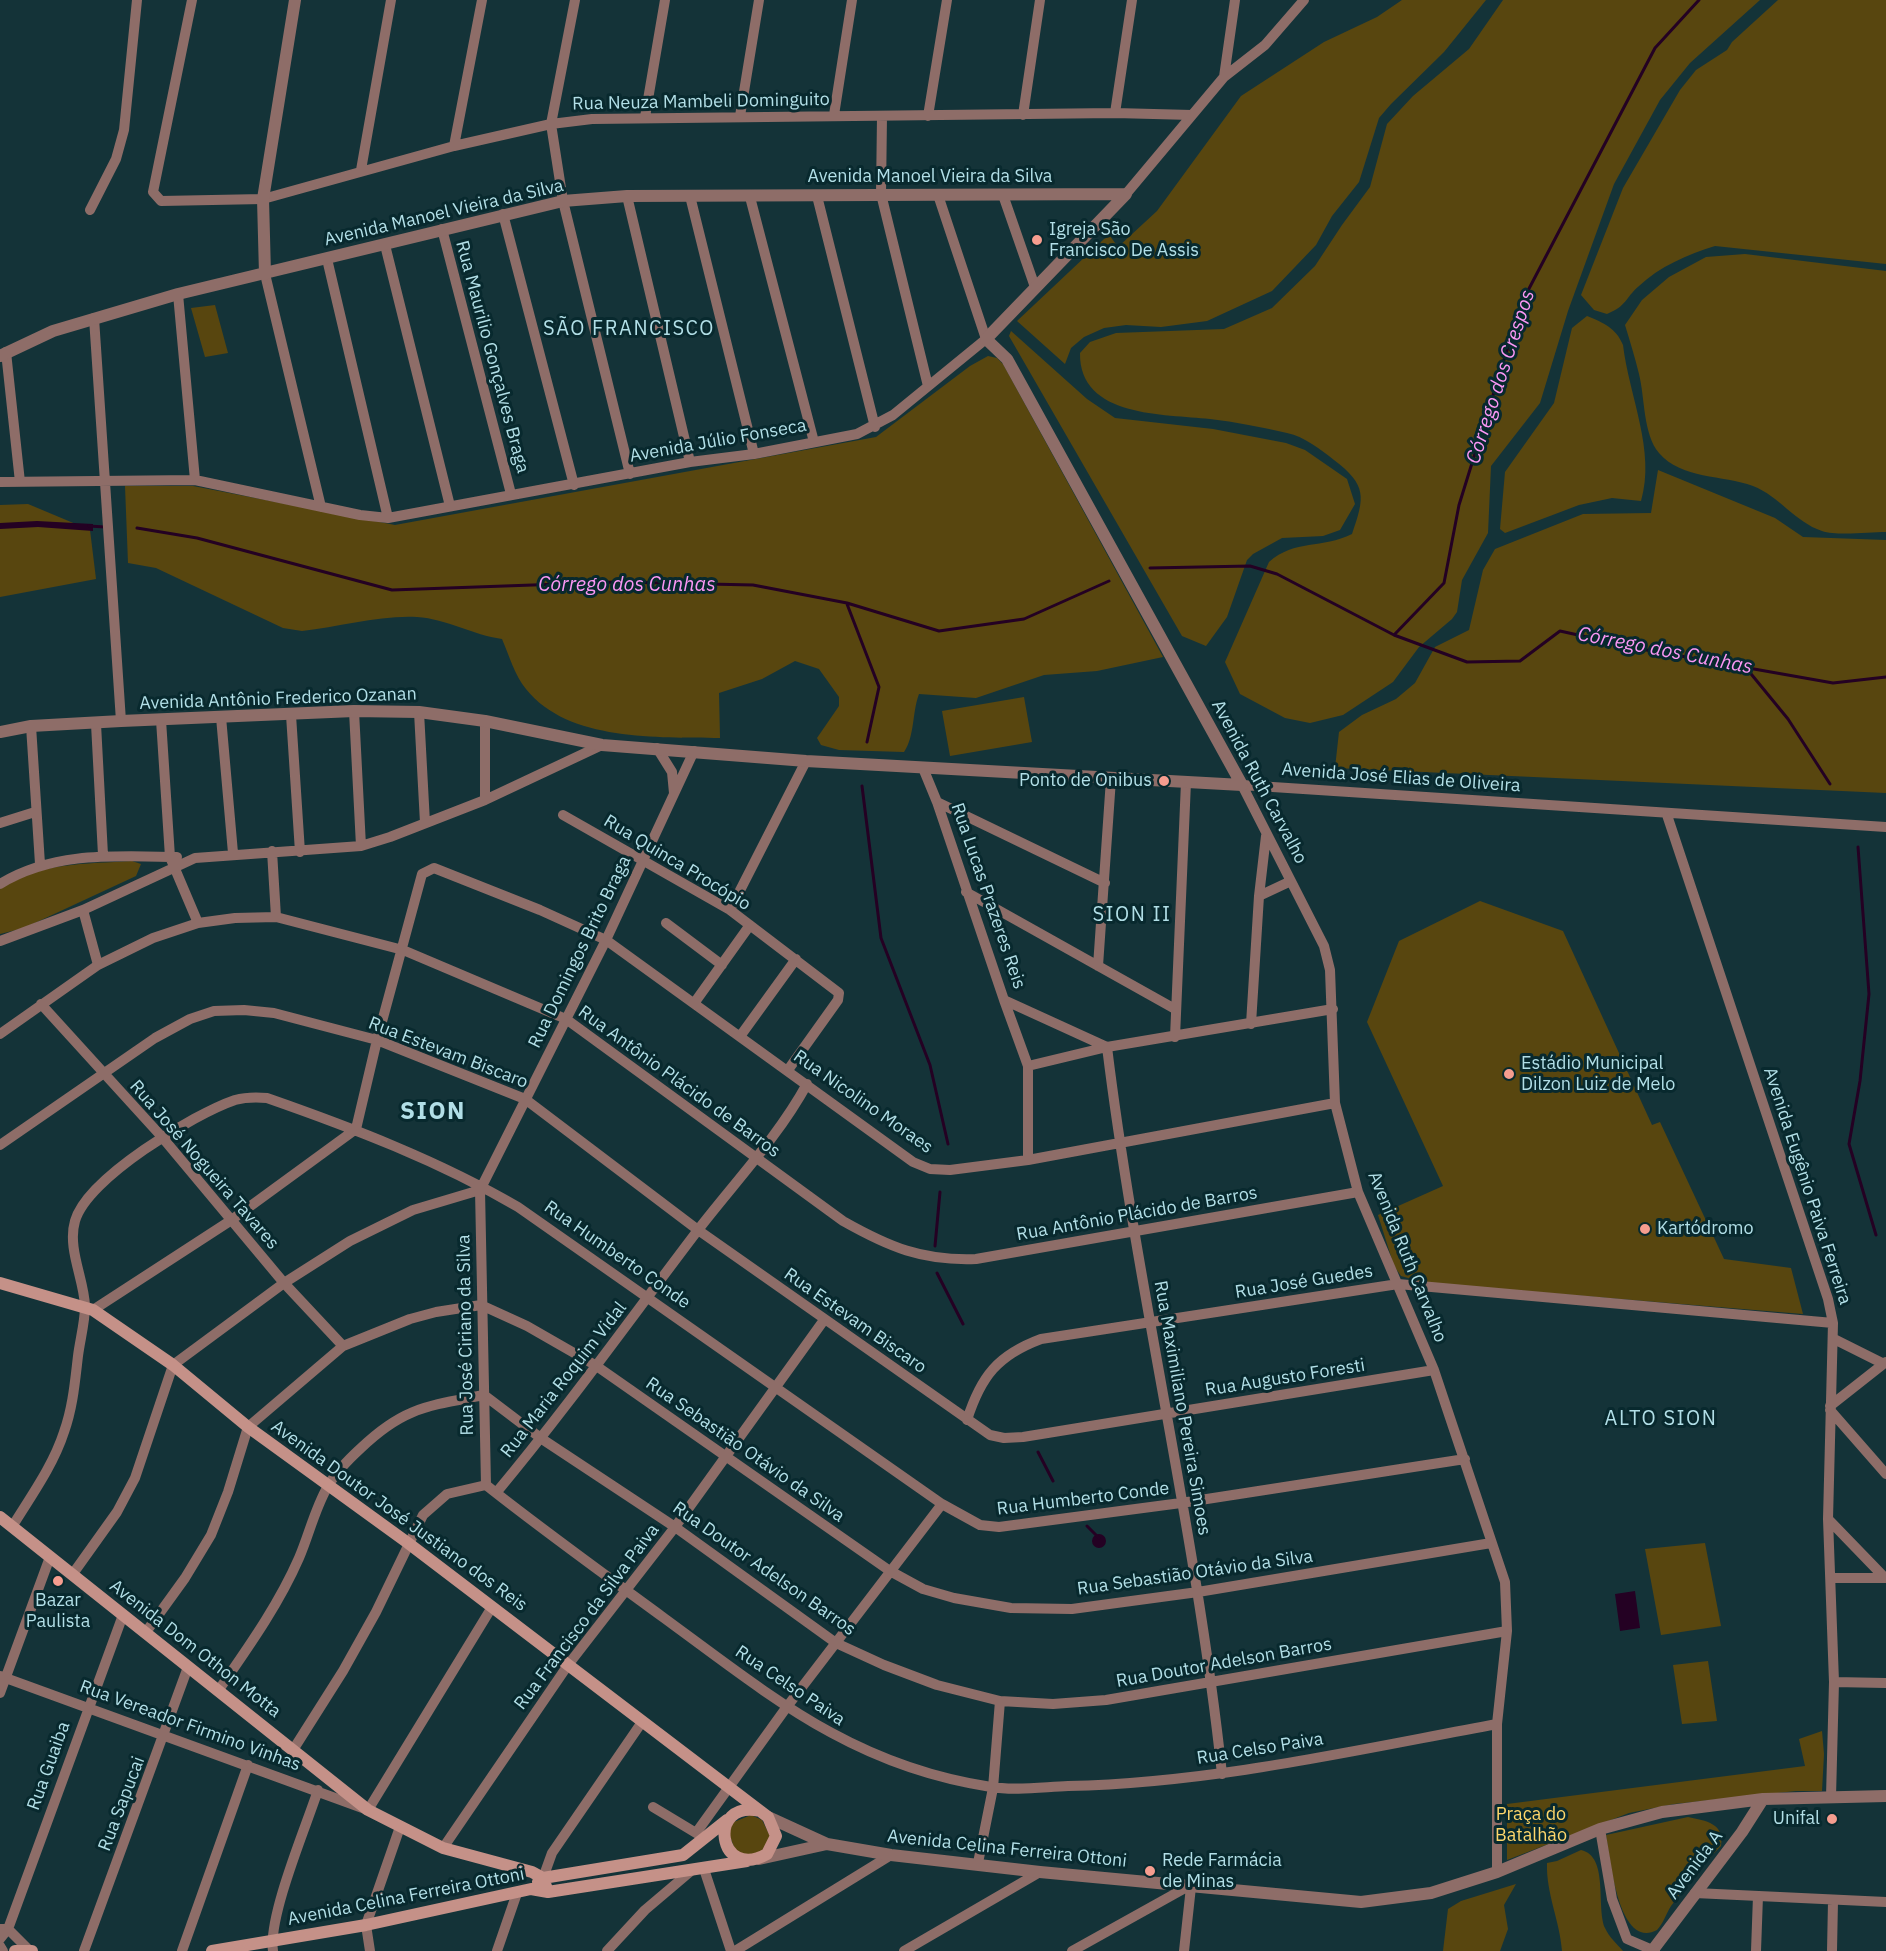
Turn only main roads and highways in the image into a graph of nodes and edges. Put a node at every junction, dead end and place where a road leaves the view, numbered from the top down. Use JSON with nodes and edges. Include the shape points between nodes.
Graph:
{"nodes":[{"id":1,"x":0,"y":1283,"type":"edge"},
{"id":2,"x":0,"y":1517,"type":"edge"},
{"id":3,"x":764,"y":1814,"type":"junction"},
{"id":4,"x":731,"y":1817,"type":"junction"},
{"id":5,"x":753,"y":1860,"type":"junction"},
{"id":6,"x":543,"y":1878,"type":"junction"},
{"id":7,"x":531,"y":1889,"type":"junction"},
{"id":8,"x":549,"y":1892,"type":"junction"},
{"id":9,"x":272,"y":1946,"type":"edge"},
{"id":10,"x":30,"y":1950,"type":"edge"},
{"id":11,"x":15,"y":1951,"type":"edge"},
{"id":12,"x":212,"y":1951,"type":"edge"}],
"edges":[{"from":1,"to":3,"type":"main road","name":"Avenida Doutor José Justiano dos Reis","via":[[89,1308],[173,1365],[248,1427],[408,1543]]},
{"from":2,"to":6,"type":"main road","name":"Avenida Dom Othon Motta","via":[[368,1810],[443,1848]]},
{"from":3,"to":4,"type":"main road","via":[[750,1809]]},
{"from":3,"to":5,"type":"main road","via":[[774,1826],[773,1846],[767,1854]]},
{"from":4,"to":5,"type":"main road","via":[[724,1827],[728,1850],[737,1858]]},
{"from":4,"to":6,"type":"main road","via":[[701,1836],[693,1850],[672,1858]]},
{"from":5,"to":8,"type":"main road","name":"Avenida Celina Ferreira Ottoni"},
{"from":6,"to":7,"type":"main road"},
{"from":6,"to":8,"type":"main road"},
{"from":7,"to":8,"type":"main road","name":"Avenida Celina Ferreira Ottoni"},
{"from":7,"to":9,"type":"main road","name":"Avenida Celina Ferreira Ottoni"},
{"from":9,"to":12,"type":"main road","name":"Avenida Celina Ferreira Ottoni"},
{"from":10,"to":11,"type":"main road"}]}
